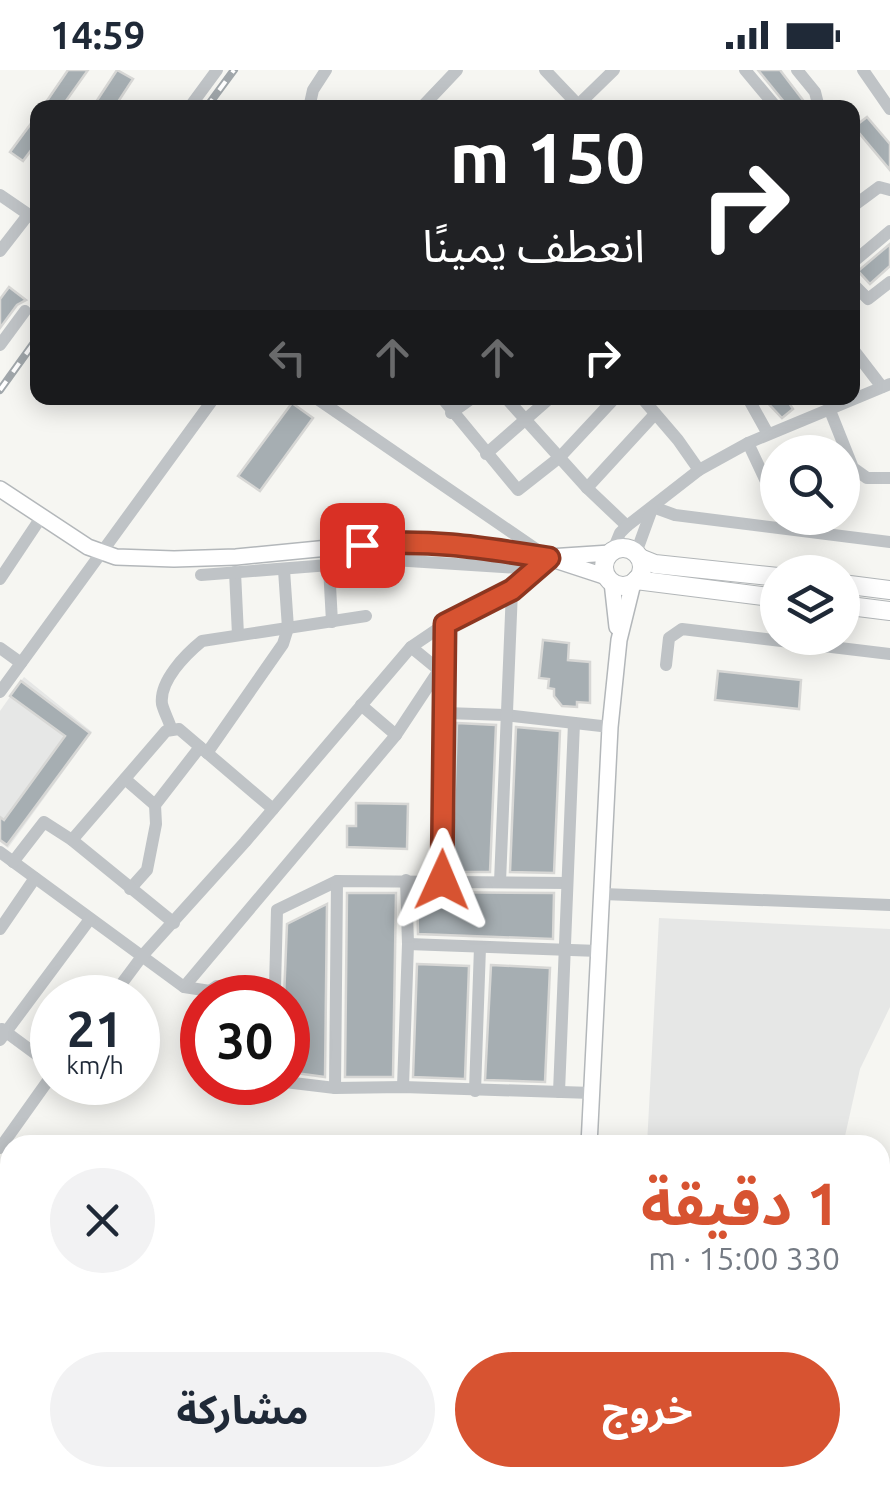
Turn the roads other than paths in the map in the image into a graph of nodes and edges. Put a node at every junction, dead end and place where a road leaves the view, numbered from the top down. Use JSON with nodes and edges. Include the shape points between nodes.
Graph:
{"nodes":[{"id":1,"x":217,"y":70,"type":"edge"},
{"id":2,"x":326,"y":70,"type":"edge"},
{"id":3,"x":457,"y":70,"type":"edge"},
{"id":4,"x":544,"y":70,"type":"edge"},
{"id":5,"x":614,"y":70,"type":"edge"},
{"id":6,"x":745,"y":70,"type":"edge"},
{"id":7,"x":797,"y":70,"type":"edge"},
{"id":8,"x":863,"y":70,"type":"edge"},
{"id":9,"x":194,"y":100,"type":"edge"},
{"id":10,"x":311,"y":100,"type":"edge"},
{"id":11,"x":429,"y":100,"type":"edge"},
{"id":12,"x":573,"y":100,"type":"edge"},
{"id":13,"x":585,"y":100,"type":"edge"},
{"id":14,"x":770,"y":100,"type":"edge"},
{"id":15,"x":817,"y":100,"type":"edge"},
{"id":16,"x":890,"y":109,"type":"edge"},
{"id":17,"x":890,"y":190,"type":"edge"},
{"id":18,"x":0,"y":195,"type":"edge"},
{"id":19,"x":860,"y":201,"type":"edge"},
{"id":20,"x":30,"y":216,"type":"edge"},
{"id":21,"x":30,"y":221,"type":"edge"},
{"id":22,"x":890,"y":231,"type":"edge"},
{"id":23,"x":0,"y":251,"type":"edge"},
{"id":24,"x":860,"y":256,"type":"edge"},
{"id":25,"x":890,"y":282,"type":"edge"},
{"id":26,"x":860,"y":292,"type":"edge"},
{"id":27,"x":26,"y":312,"type":"dead end"},
{"id":28,"x":0,"y":344,"type":"edge"},
{"id":29,"x":860,"y":357,"type":"edge"},
{"id":30,"x":886,"y":386,"type":"edge"},
{"id":31,"x":860,"y":396,"type":"edge"},
{"id":32,"x":209,"y":405,"type":"edge"},
{"id":33,"x":326,"y":405,"type":"edge"},
{"id":34,"x":446,"y":405,"type":"edge"},
{"id":35,"x":462,"y":405,"type":"edge"},
{"id":36,"x":512,"y":405,"type":"edge"},
{"id":37,"x":541,"y":405,"type":"edge"},
{"id":38,"x":609,"y":405,"type":"edge"},
{"id":39,"x":648,"y":405,"type":"edge"},
{"id":40,"x":752,"y":405,"type":"edge"},
{"id":41,"x":837,"y":405,"type":"edge"},
{"id":42,"x":829,"y":408,"type":"junction"},
{"id":43,"x":451,"y":412,"type":"junction"},
{"id":44,"x":656,"y":414,"type":"junction"},
{"id":45,"x":523,"y":418,"type":"junction"},
{"id":46,"x":768,"y":434,"type":"junction"},
{"id":47,"x":748,"y":443,"type":"junction"},
{"id":48,"x":486,"y":454,"type":"junction"},
{"id":49,"x":560,"y":457,"type":"junction"},
{"id":50,"x":760,"y":469,"type":"edge"},
{"id":51,"x":698,"y":470,"type":"junction"},
{"id":52,"x":890,"y":478,"type":"edge"},
{"id":53,"x":587,"y":488,"type":"junction"},
{"id":54,"x":0,"y":489,"type":"edge"},
{"id":55,"x":653,"y":507,"type":"junction"},
{"id":56,"x":42,"y":516,"type":"junction"},
{"id":57,"x":760,"y":522,"type":"edge"},
{"id":58,"x":627,"y":526,"type":"junction"},
{"id":59,"x":849,"y":535,"type":"edge"},
{"id":60,"x":890,"y":542,"type":"edge"},
{"id":61,"x":612,"y":552,"type":"junction"},
{"id":62,"x":102,"y":553,"type":"junction"},
{"id":63,"x":638,"y":556,"type":"junction"},
{"id":64,"x":549,"y":558,"type":"junction"},
{"id":65,"x":329,"y":567,"type":"junction"},
{"id":66,"x":534,"y":569,"type":"junction"},
{"id":67,"x":284,"y":570,"type":"junction"},
{"id":68,"x":235,"y":572,"type":"junction"},
{"id":69,"x":201,"y":574,"type":"dead end"},
{"id":70,"x":760,"y":575,"type":"edge"},
{"id":71,"x":0,"y":579,"type":"edge"},
{"id":72,"x":610,"y":580,"type":"junction"},
{"id":73,"x":634,"y":582,"type":"junction"},
{"id":74,"x":860,"y":586,"type":"edge"},
{"id":75,"x":512,"y":590,"type":"junction"},
{"id":76,"x":890,"y":590,"type":"edge"},
{"id":77,"x":760,"y":596,"type":"edge"},
{"id":78,"x":860,"y":607,"type":"edge"},
{"id":79,"x":890,"y":611,"type":"edge"},
{"id":80,"x":366,"y":616,"type":"dead end"},
{"id":81,"x":332,"y":622,"type":"junction"},
{"id":82,"x":445,"y":624,"type":"junction"},
{"id":83,"x":288,"y":628,"type":"junction"},
{"id":84,"x":238,"y":636,"type":"junction"},
{"id":85,"x":619,"y":640,"type":"junction"},
{"id":86,"x":411,"y":647,"type":"junction"},
{"id":87,"x":0,"y":648,"type":"edge"},
{"id":88,"x":890,"y":654,"type":"edge"},
{"id":89,"x":21,"y":663,"type":"junction"},
{"id":90,"x":666,"y":665,"type":"dead end"},
{"id":91,"x":442,"y":668,"type":"junction"},
{"id":92,"x":0,"y":692,"type":"edge"},
{"id":93,"x":361,"y":705,"type":"junction"},
{"id":94,"x":445,"y":713,"type":"junction"},
{"id":95,"x":505,"y":715,"type":"junction"},
{"id":96,"x":574,"y":723,"type":"junction"},
{"id":97,"x":610,"y":726,"type":"junction"},
{"id":98,"x":172,"y":728,"type":"junction"},
{"id":99,"x":396,"y":736,"type":"junction"},
{"id":100,"x":203,"y":750,"type":"junction"},
{"id":101,"x":124,"y":779,"type":"junction"},
{"id":102,"x":155,"y":805,"type":"junction"},
{"id":103,"x":273,"y":808,"type":"junction"},
{"id":104,"x":72,"y":840,"type":"junction"},
{"id":105,"x":0,"y":852,"type":"edge"},
{"id":106,"x":13,"y":862,"type":"junction"},
{"id":107,"x":35,"y":878,"type":"junction"},
{"id":108,"x":406,"y":880,"type":"junction"},
{"id":109,"x":442,"y":880,"type":"junction"},
{"id":110,"x":338,"y":882,"type":"junction"},
{"id":111,"x":500,"y":882,"type":"junction"},
{"id":112,"x":567,"y":883,"type":"junction"},
{"id":113,"x":130,"y":889,"type":"junction"},
{"id":114,"x":603,"y":894,"type":"junction"},
{"id":115,"x":890,"y":904,"type":"edge"},
{"id":116,"x":90,"y":919,"type":"junction"},
{"id":117,"x":174,"y":923,"type":"junction"},
{"id":118,"x":0,"y":929,"type":"edge"},
{"id":119,"x":408,"y":944,"type":"junction"},
{"id":120,"x":480,"y":947,"type":"junction"},
{"id":121,"x":565,"y":950,"type":"junction"},
{"id":122,"x":599,"y":951,"type":"junction"},
{"id":123,"x":143,"y":955,"type":"junction"},
{"id":124,"x":128,"y":975,"type":"edge"},
{"id":125,"x":194,"y":975,"type":"edge"},
{"id":126,"x":275,"y":975,"type":"edge"},
{"id":127,"x":180,"y":984,"type":"edge"},
{"id":128,"x":2,"y":1033,"type":"edge"},
{"id":129,"x":30,"y":1051,"type":"edge"},
{"id":130,"x":310,"y":1085,"type":"edge"},
{"id":131,"x":403,"y":1086,"type":"junction"},
{"id":132,"x":335,"y":1088,"type":"junction"},
{"id":133,"x":475,"y":1091,"type":"junction"},
{"id":134,"x":559,"y":1092,"type":"junction"},
{"id":135,"x":592,"y":1093,"type":"junction"},
{"id":136,"x":31,"y":1105,"type":"edge"},
{"id":137,"x":9,"y":1135,"type":"edge"},
{"id":138,"x":590,"y":1135,"type":"edge"}],
"edges":[{"from":1,"to":9,"type":"street"},
{"from":2,"to":10,"type":"street"},
{"from":3,"to":11,"type":"street"},
{"from":4,"to":12,"type":"street"},
{"from":5,"to":13,"type":"street"},
{"from":6,"to":14,"type":"street"},
{"from":7,"to":15,"type":"street"},
{"from":8,"to":16,"type":"street"},
{"from":17,"to":19,"type":"street","via":[[880,187]]},
{"from":18,"to":20,"type":"street"},
{"from":21,"to":23,"type":"street"},
{"from":22,"to":24,"type":"street"},
{"from":25,"to":26,"type":"street","via":[[866,299]]},
{"from":27,"to":28,"type":"street"},
{"from":29,"to":30,"type":"street"},
{"from":30,"to":31,"type":"street"},
{"from":32,"to":62,"type":"street"},
{"from":33,"to":64,"type":"street"},
{"from":34,"to":43,"type":"street"},
{"from":35,"to":43,"type":"street"},
{"from":36,"to":45,"type":"street"},
{"from":37,"to":45,"type":"street"},
{"from":38,"to":49,"type":"street"},
{"from":39,"to":44,"type":"street"},
{"from":40,"to":46,"type":"street"},
{"from":41,"to":42,"type":"street"},
{"from":42,"to":46,"type":"street"},
{"from":42,"to":52,"type":"street","via":[[853,468],[867,478]]},
{"from":43,"to":48,"type":"street"},
{"from":44,"to":51,"type":"street"},
{"from":44,"to":53,"type":"street"},
{"from":45,"to":48,"type":"street"},
{"from":45,"to":49,"type":"street"},
{"from":46,"to":47,"type":"street"},
{"from":47,"to":50,"type":"street"},
{"from":47,"to":51,"type":"street"},
{"from":48,"to":49,"type":"street","via":[[518,490]]},
{"from":49,"to":53,"type":"street"},
{"from":51,"to":55,"type":"street"},
{"from":53,"to":58,"type":"street"},
{"from":54,"to":56,"type":"main road"},
{"from":55,"to":57,"type":"street","via":[[676,516]]},
{"from":55,"to":58,"type":"street"},
{"from":55,"to":63,"type":"street"},
{"from":56,"to":62,"type":"main road"},
{"from":56,"to":71,"type":"street"},
{"from":58,"to":61,"type":"street"},
{"from":59,"to":60,"type":"street"},
{"from":61,"to":63,"type":"highway","via":[[626,548]]},
{"from":61,"to":64,"type":"main road"},
{"from":61,"to":72,"type":"highway","via":[[605,562]]},
{"from":62,"to":64,"type":"main road","via":[[236,557],[400,541]]},
{"from":62,"to":89,"type":"street"},
{"from":63,"to":70,"type":"highway","via":[[655,564]]},
{"from":63,"to":73,"type":"highway","via":[[642,570]]},
{"from":64,"to":66,"type":"street"},
{"from":64,"to":72,"type":"main road"},
{"from":65,"to":66,"type":"street","via":[[393,560]]},
{"from":65,"to":67,"type":"street"},
{"from":65,"to":81,"type":"street"},
{"from":66,"to":75,"type":"street"},
{"from":67,"to":68,"type":"street"},
{"from":67,"to":83,"type":"street"},
{"from":68,"to":69,"type":"street"},
{"from":68,"to":84,"type":"street"},
{"from":72,"to":73,"type":"highway"},
{"from":72,"to":85,"type":"main road"},
{"from":73,"to":77,"type":"highway"},
{"from":73,"to":85,"type":"main road"},
{"from":74,"to":76,"type":"highway"},
{"from":75,"to":82,"type":"street"},
{"from":75,"to":95,"type":"street"},
{"from":78,"to":79,"type":"highway"},
{"from":80,"to":81,"type":"street"},
{"from":81,"to":83,"type":"street"},
{"from":82,"to":86,"type":"street"},
{"from":82,"to":91,"type":"street"},
{"from":83,"to":84,"type":"street"},
{"from":83,"to":100,"type":"street","via":[[277,654]]},
{"from":84,"to":98,"type":"street","via":[[202,641],[171,676],[162,701]]},
{"from":85,"to":97,"type":"main road"},
{"from":86,"to":91,"type":"street"},
{"from":86,"to":93,"type":"street"},
{"from":87,"to":89,"type":"street"},
{"from":88,"to":90,"type":"street","via":[[682,629],[670,638]]},
{"from":89,"to":92,"type":"street"},
{"from":91,"to":94,"type":"street"},
{"from":91,"to":99,"type":"street"},
{"from":93,"to":99,"type":"street"},
{"from":93,"to":103,"type":"street"},
{"from":94,"to":95,"type":"street"},
{"from":94,"to":109,"type":"street"},
{"from":95,"to":96,"type":"street"},
{"from":95,"to":111,"type":"street"},
{"from":96,"to":97,"type":"street"},
{"from":96,"to":112,"type":"street"},
{"from":97,"to":114,"type":"main road"},
{"from":98,"to":100,"type":"street"},
{"from":98,"to":101,"type":"street"},
{"from":99,"to":125,"type":"street"},
{"from":100,"to":102,"type":"street"},
{"from":100,"to":103,"type":"street"},
{"from":101,"to":102,"type":"street"},
{"from":101,"to":104,"type":"street"},
{"from":102,"to":113,"type":"street","via":[[147,870]]},
{"from":103,"to":117,"type":"street"},
{"from":104,"to":106,"type":"street","via":[[44,822]]},
{"from":104,"to":113,"type":"street"},
{"from":105,"to":106,"type":"street"},
{"from":106,"to":107,"type":"street"},
{"from":107,"to":116,"type":"street"},
{"from":107,"to":118,"type":"street"},
{"from":108,"to":109,"type":"street"},
{"from":108,"to":110,"type":"street"},
{"from":108,"to":119,"type":"street"},
{"from":109,"to":111,"type":"street"},
{"from":110,"to":126,"type":"street","via":[[277,910]]},
{"from":110,"to":132,"type":"street"},
{"from":111,"to":112,"type":"street"},
{"from":112,"to":121,"type":"street"},
{"from":113,"to":117,"type":"street"},
{"from":114,"to":115,"type":"street"},
{"from":114,"to":122,"type":"main road"},
{"from":116,"to":123,"type":"street"},
{"from":116,"to":128,"type":"street"},
{"from":117,"to":123,"type":"street"},
{"from":119,"to":120,"type":"street"},
{"from":119,"to":131,"type":"street"},
{"from":120,"to":121,"type":"street"},
{"from":120,"to":133,"type":"street"},
{"from":121,"to":122,"type":"street"},
{"from":121,"to":134,"type":"street"},
{"from":122,"to":135,"type":"main road"},
{"from":123,"to":124,"type":"street"},
{"from":123,"to":127,"type":"street"},
{"from":128,"to":129,"type":"street"},
{"from":130,"to":132,"type":"street"},
{"from":131,"to":132,"type":"street"},
{"from":131,"to":133,"type":"street"},
{"from":133,"to":134,"type":"street"},
{"from":134,"to":135,"type":"street"},
{"from":135,"to":138,"type":"main road"},
{"from":136,"to":137,"type":"street"}]}
